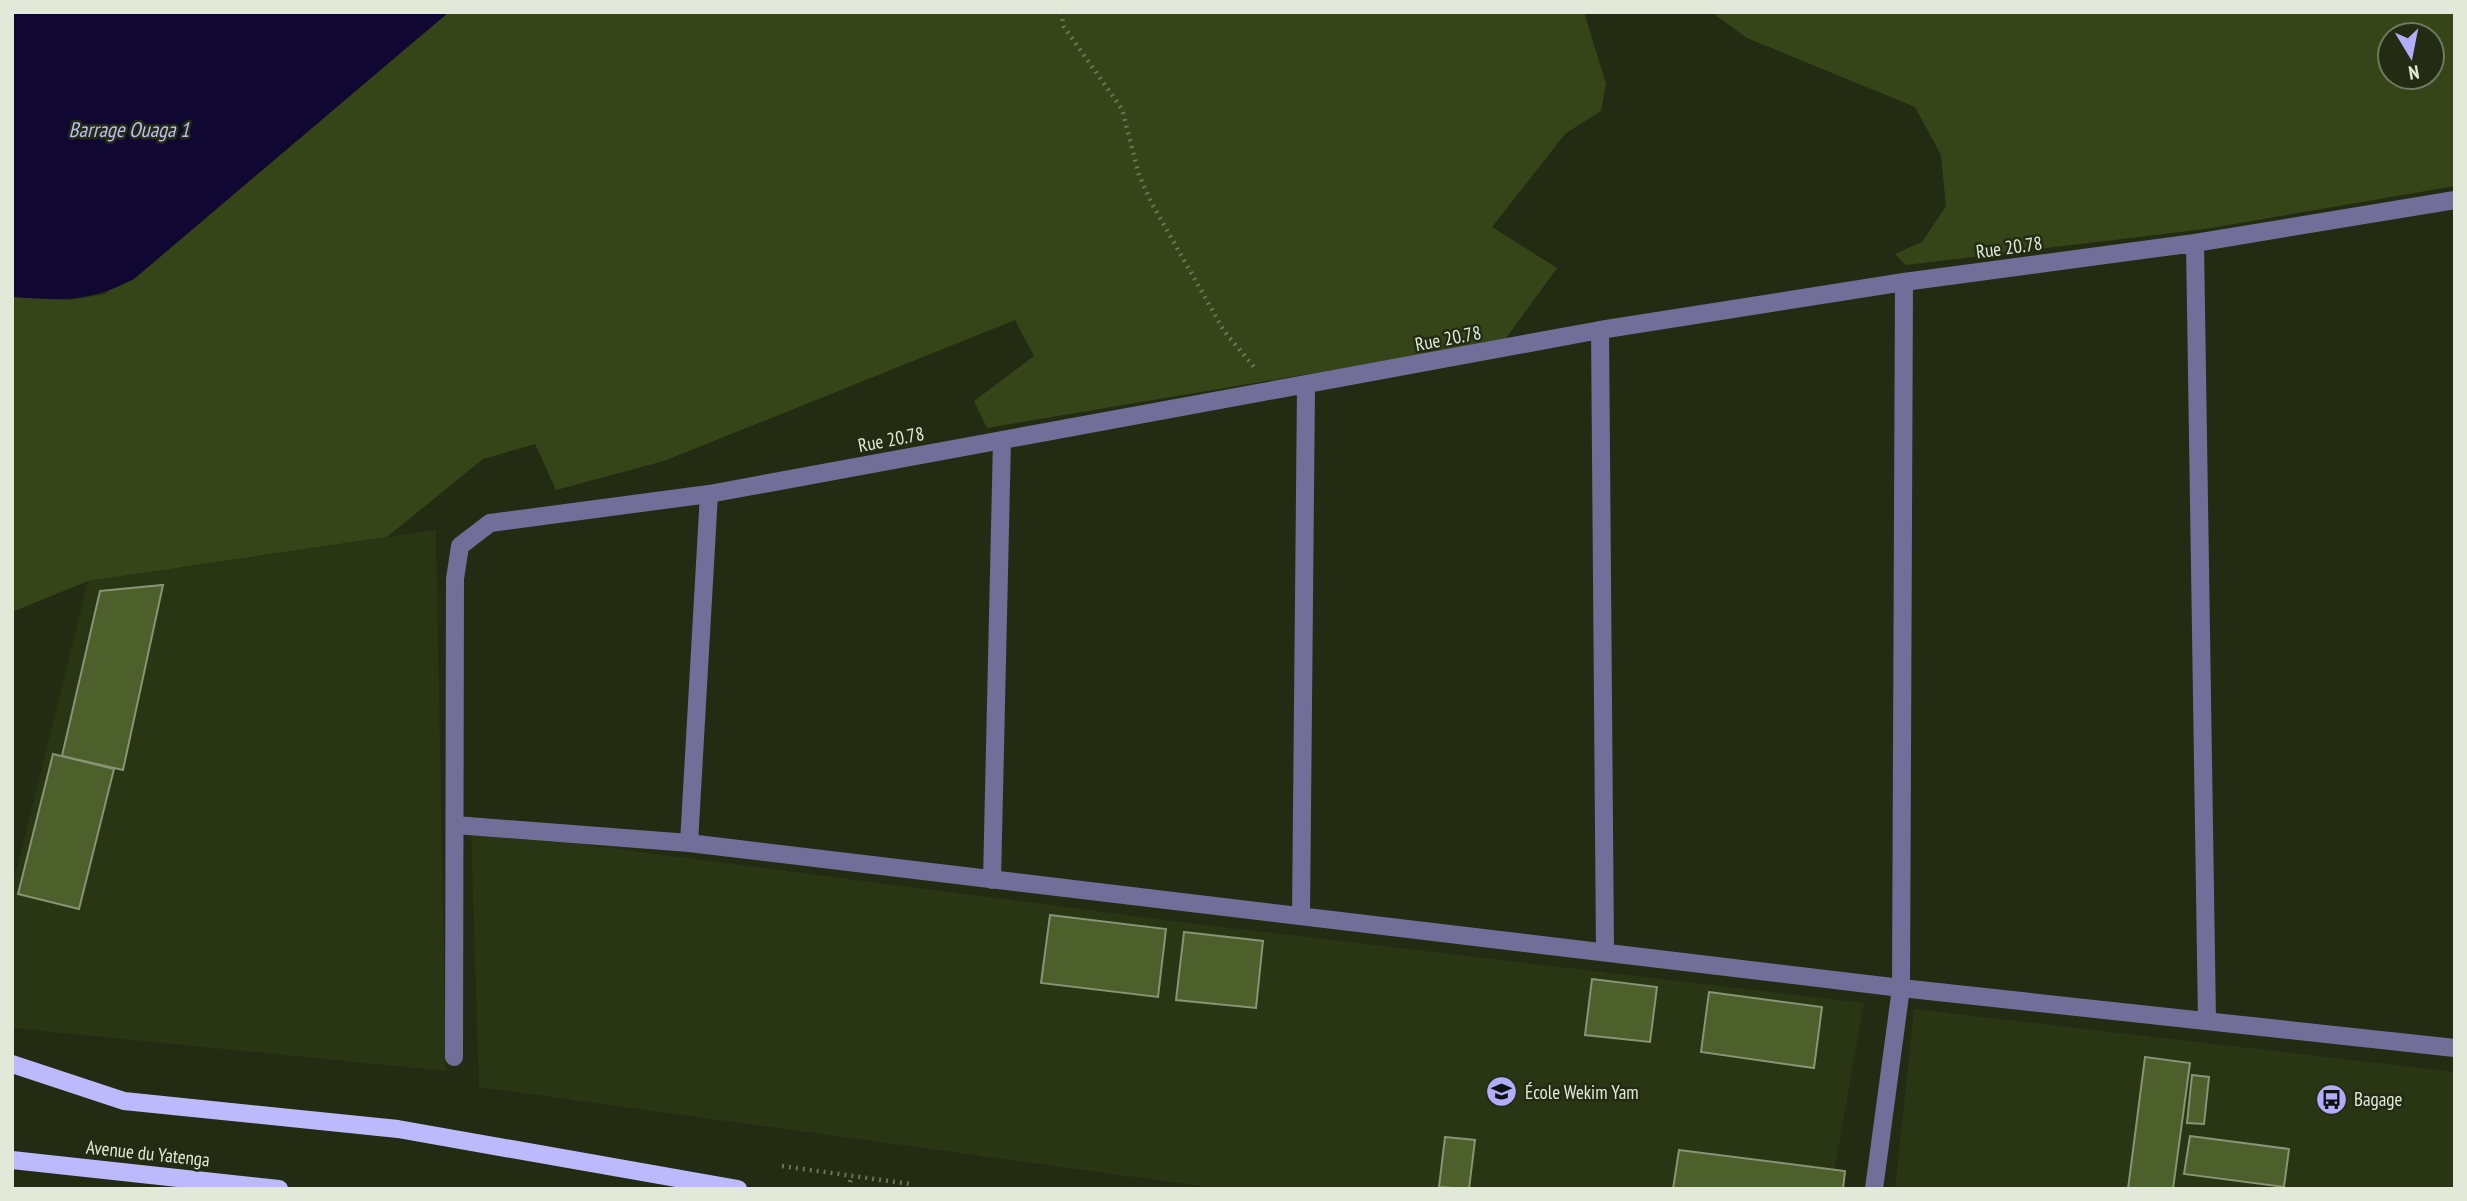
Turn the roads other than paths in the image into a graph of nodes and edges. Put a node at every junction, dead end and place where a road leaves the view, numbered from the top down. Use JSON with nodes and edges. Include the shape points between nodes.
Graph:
{"nodes":[{"id":1,"x":2455,"y":200,"type":"edge"},
{"id":2,"x":2195,"y":243,"type":"junction"},
{"id":3,"x":1904,"y":282,"type":"junction"},
{"id":4,"x":1600,"y":330,"type":"junction"},
{"id":5,"x":1306,"y":387,"type":"junction"},
{"id":6,"x":1002,"y":440,"type":"junction"},
{"id":7,"x":709,"y":494,"type":"junction"},
{"id":8,"x":455,"y":825,"type":"junction"},
{"id":9,"x":689,"y":843,"type":"junction"},
{"id":10,"x":992,"y":880,"type":"junction"},
{"id":11,"x":1301,"y":916,"type":"junction"},
{"id":12,"x":1605,"y":951,"type":"junction"},
{"id":13,"x":1901,"y":988,"type":"junction"},
{"id":14,"x":2207,"y":1021,"type":"junction"},
{"id":15,"x":2455,"y":1048,"type":"edge"},
{"id":16,"x":454,"y":1057,"type":"dead end"},
{"id":17,"x":12,"y":1064,"type":"edge"},
{"id":18,"x":12,"y":1160,"type":"edge"},
{"id":19,"x":279,"y":1189,"type":"edge"},
{"id":20,"x":738,"y":1189,"type":"edge"},
{"id":21,"x":1874,"y":1189,"type":"edge"}],
"edges":[{"from":1,"to":2,"type":"street","name":"Rue 20.78"},
{"from":2,"to":3,"type":"street","name":"Rue 20.78"},
{"from":2,"to":14,"type":"street"},
{"from":3,"to":4,"type":"street","name":"Rue 20.78"},
{"from":3,"to":13,"type":"street"},
{"from":4,"to":5,"type":"street","name":"Rue 20.78"},
{"from":4,"to":12,"type":"street"},
{"from":5,"to":6,"type":"street","name":"Rue 20.78"},
{"from":5,"to":11,"type":"street"},
{"from":6,"to":7,"type":"street","name":"Rue 20.78"},
{"from":6,"to":10,"type":"street"},
{"from":7,"to":8,"type":"street","name":"Rue 20.78","via":[[490,523],[460,546],[455,579]]},
{"from":7,"to":9,"type":"street"},
{"from":8,"to":9,"type":"street"},
{"from":8,"to":16,"type":"street"},
{"from":9,"to":10,"type":"street"},
{"from":10,"to":11,"type":"street"},
{"from":11,"to":12,"type":"street"},
{"from":12,"to":13,"type":"street"},
{"from":13,"to":14,"type":"street"},
{"from":13,"to":21,"type":"street"},
{"from":14,"to":15,"type":"street"},
{"from":17,"to":20,"type":"main road","via":[[124,1101],[398,1129]]},
{"from":18,"to":19,"type":"main road","name":"Avenue du Yatenga"}]}
